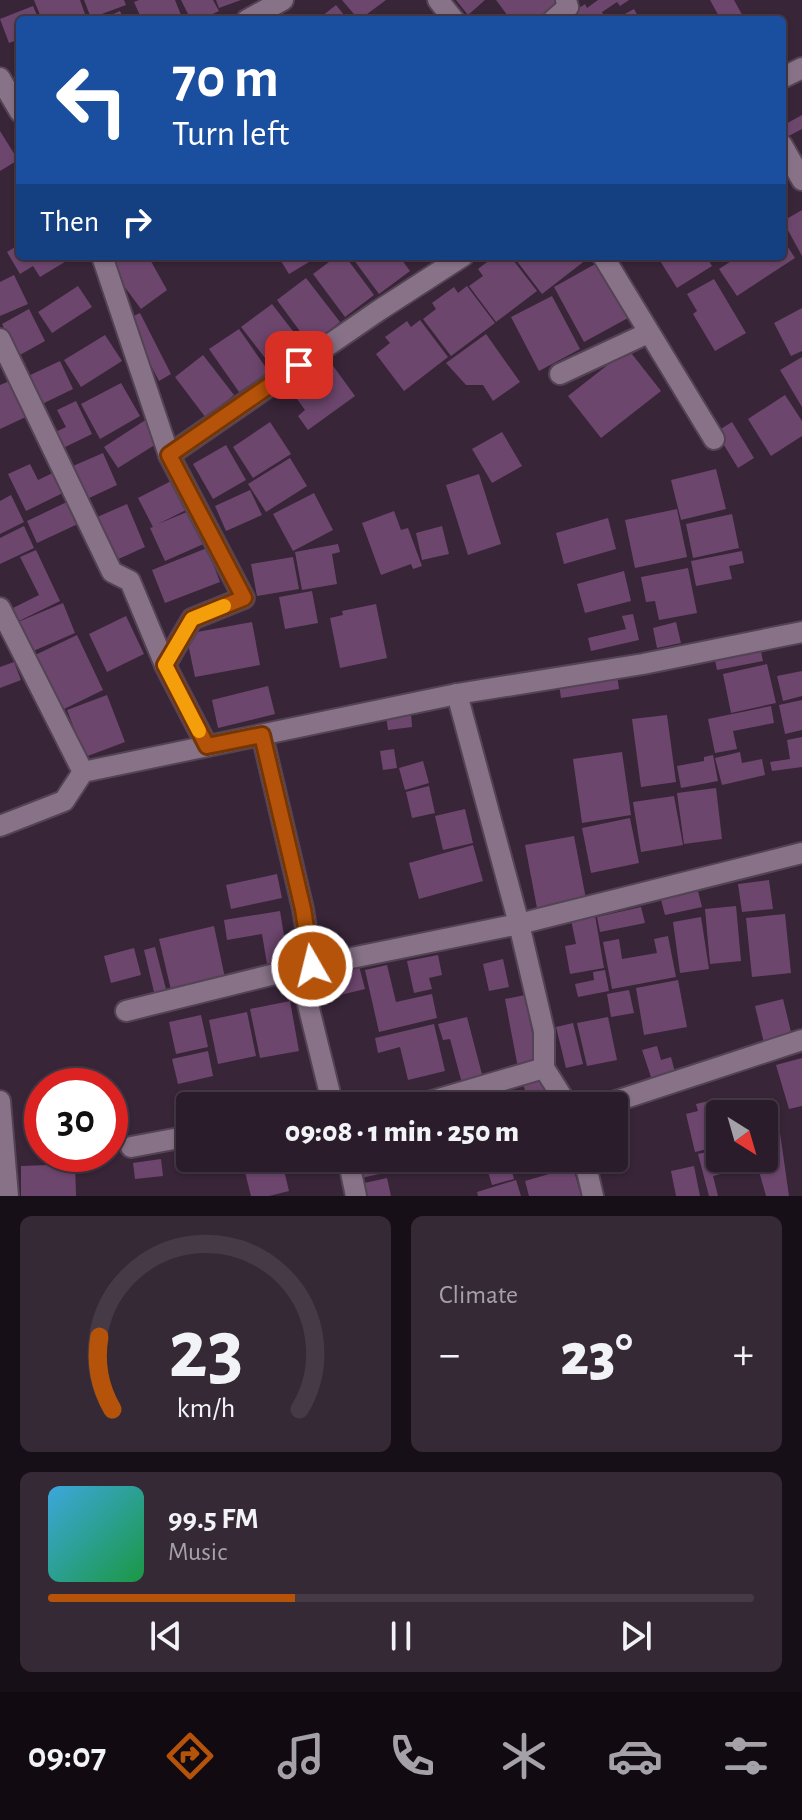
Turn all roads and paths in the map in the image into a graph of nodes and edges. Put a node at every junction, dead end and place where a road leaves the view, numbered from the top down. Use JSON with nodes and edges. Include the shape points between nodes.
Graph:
{"nodes":[{"id":1,"x":283,"y":0,"type":"edge"},
{"id":2,"x":438,"y":0,"type":"edge"},
{"id":3,"x":566,"y":0,"type":"edge"},
{"id":4,"x":254,"y":16,"type":"edge"},
{"id":5,"x":451,"y":16,"type":"edge"},
{"id":6,"x":558,"y":16,"type":"edge"},
{"id":7,"x":786,"y":152,"type":"edge"},
{"id":8,"x":802,"y":180,"type":"edge"},
{"id":9,"x":103,"y":260,"type":"edge"},
{"id":10,"x":457,"y":260,"type":"edge"},
{"id":11,"x":605,"y":260,"type":"edge"},
{"id":12,"x":648,"y":333,"type":"junction"},
{"id":13,"x":0,"y":339,"type":"edge"},
{"id":14,"x":560,"y":374,"type":"dead end"},
{"id":15,"x":714,"y":439,"type":"dead end"},
{"id":16,"x":169,"y":455,"type":"junction"},
{"id":17,"x":0,"y":608,"type":"edge"},
{"id":18,"x":802,"y":632,"type":"edge"},
{"id":19,"x":165,"y":665,"type":"junction"},
{"id":20,"x":457,"y":694,"type":"junction"},
{"id":21,"x":262,"y":735,"type":"junction"},
{"id":22,"x":207,"y":746,"type":"junction"},
{"id":23,"x":83,"y":772,"type":"junction"},
{"id":24,"x":0,"y":826,"type":"edge"},
{"id":25,"x":802,"y":853,"type":"edge"},
{"id":26,"x":519,"y":924,"type":"junction"},
{"id":27,"x":305,"y":967,"type":"junction"},
{"id":28,"x":126,"y":1011,"type":"dead end"},
{"id":29,"x":802,"y":1040,"type":"edge"},
{"id":30,"x":544,"y":1068,"type":"junction"},
{"id":31,"x":330,"y":1092,"type":"edge"},
{"id":32,"x":463,"y":1092,"type":"edge"},
{"id":33,"x":559,"y":1092,"type":"edge"},
{"id":34,"x":628,"y":1097,"type":"edge"},
{"id":35,"x":0,"y":1101,"type":"edge"},
{"id":36,"x":176,"y":1139,"type":"edge"},
{"id":37,"x":131,"y":1147,"type":"dead end"},
{"id":38,"x":351,"y":1172,"type":"edge"},
{"id":39,"x":587,"y":1172,"type":"edge"},
{"id":40,"x":8,"y":1196,"type":"edge"},
{"id":41,"x":356,"y":1196,"type":"edge"},
{"id":42,"x":593,"y":1196,"type":"edge"}],
"edges":[{"from":1,"to":4,"type":"street"},
{"from":2,"to":5,"type":"street"},
{"from":3,"to":6,"type":"street","via":[[568,7]]},
{"from":7,"to":8,"type":"street"},
{"from":9,"to":16,"type":"street"},
{"from":10,"to":16,"type":"street"},
{"from":11,"to":12,"type":"street"},
{"from":12,"to":14,"type":"street"},
{"from":12,"to":15,"type":"street"},
{"from":13,"to":19,"type":"street","via":[[112,572],[130,581]]},
{"from":16,"to":19,"type":"street","via":[[244,598],[192,619]]},
{"from":17,"to":23,"type":"street"},
{"from":18,"to":20,"type":"street"},
{"from":19,"to":22,"type":"street"},
{"from":20,"to":21,"type":"street"},
{"from":20,"to":26,"type":"street"},
{"from":21,"to":22,"type":"street"},
{"from":21,"to":27,"type":"street","via":[[303,909]]},
{"from":22,"to":23,"type":"street"},
{"from":23,"to":24,"type":"street","via":[[64,801]]},
{"from":25,"to":26,"type":"street"},
{"from":26,"to":27,"type":"street"},
{"from":26,"to":30,"type":"street","via":[[544,1031]]},
{"from":27,"to":28,"type":"street"},
{"from":27,"to":31,"type":"street"},
{"from":29,"to":34,"type":"street"},
{"from":30,"to":32,"type":"street"},
{"from":30,"to":33,"type":"street"},
{"from":35,"to":40,"type":"street"},
{"from":36,"to":37,"type":"street"},
{"from":38,"to":41,"type":"street"},
{"from":39,"to":42,"type":"street"}]}
